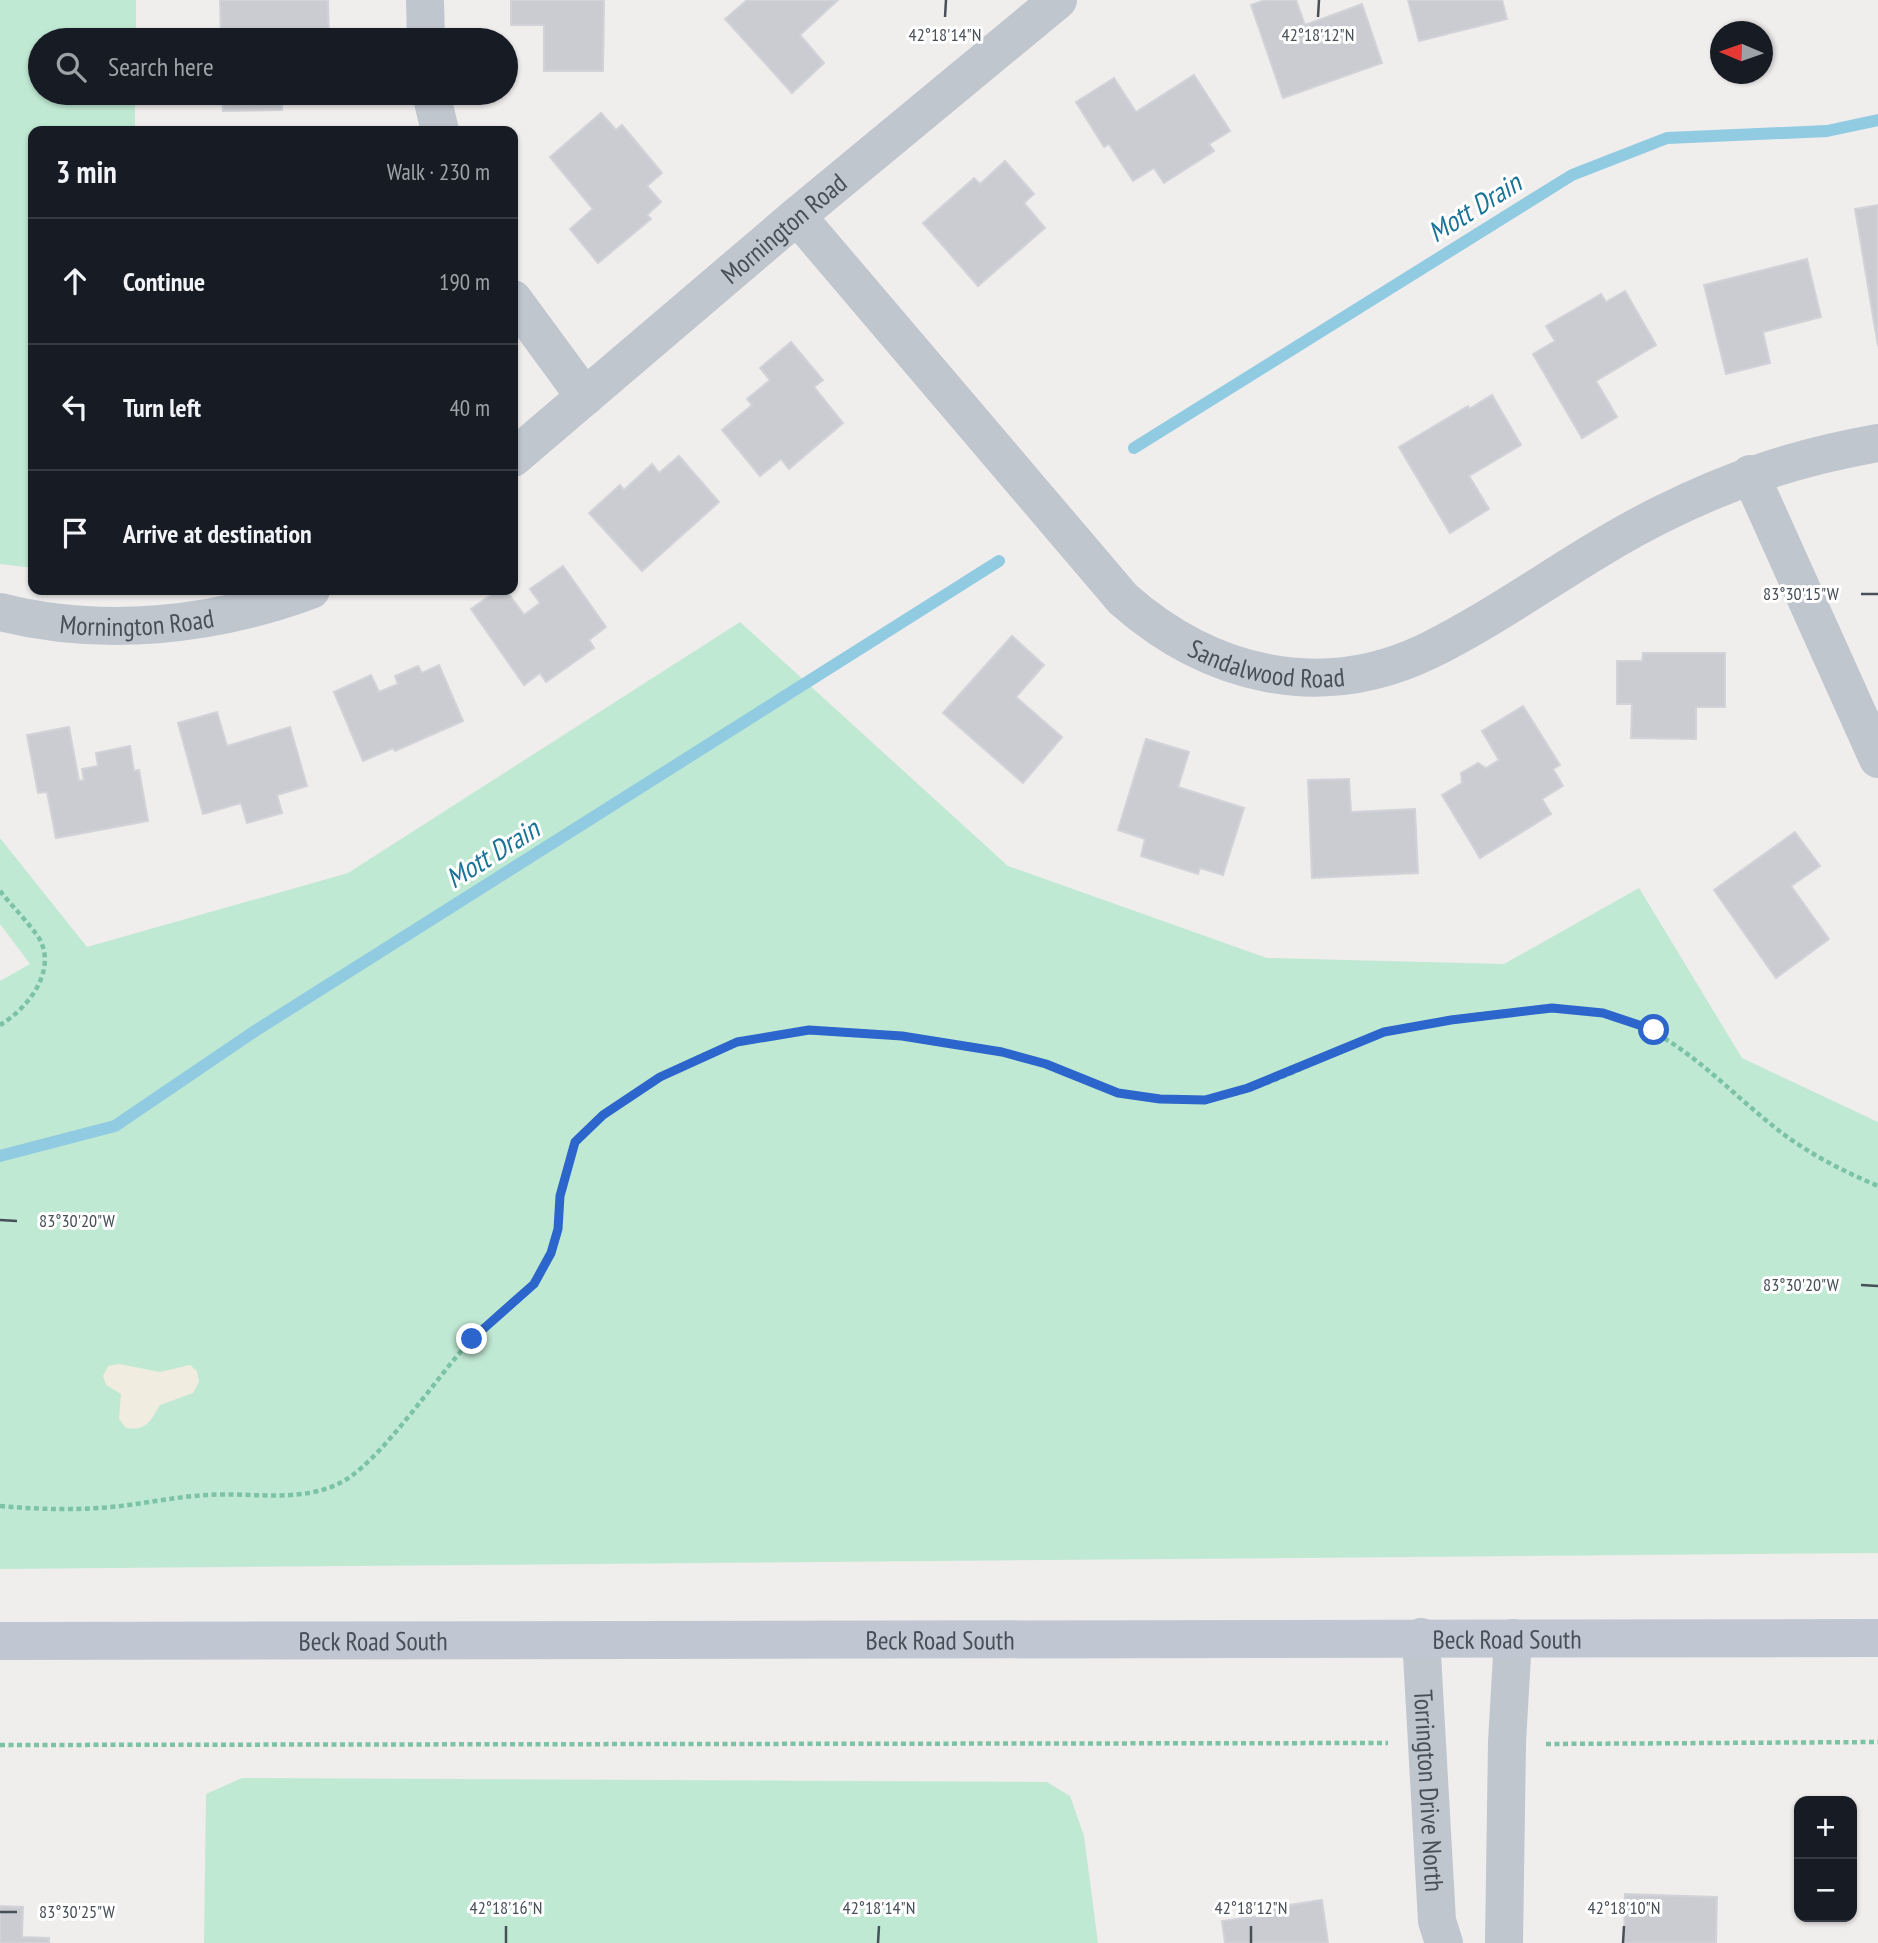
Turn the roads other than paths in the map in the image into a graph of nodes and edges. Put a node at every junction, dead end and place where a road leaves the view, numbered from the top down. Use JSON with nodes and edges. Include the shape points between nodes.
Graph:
{"nodes":[{"id":1,"x":425,"y":0,"type":"edge"},
{"id":2,"x":1058,"y":0,"type":"edge"},
{"id":3,"x":426,"y":28,"type":"edge"},
{"id":4,"x":434,"y":105,"type":"edge"},
{"id":5,"x":439,"y":126,"type":"edge"},
{"id":6,"x":797,"y":216,"type":"junction"},
{"id":7,"x":518,"y":306,"type":"edge"},
{"id":8,"x":585,"y":397,"type":"junction"},
{"id":9,"x":1878,"y":443,"type":"edge"},
{"id":10,"x":518,"y":454,"type":"edge"},
{"id":11,"x":1750,"y":474,"type":"junction"},
{"id":12,"x":295,"y":595,"type":"edge"},
{"id":13,"x":0,"y":612,"type":"edge"},
{"id":14,"x":1878,"y":760,"type":"edge"},
{"id":15,"x":1421,"y":1637,"type":"junction"},
{"id":16,"x":1513,"y":1638,"type":"junction"},
{"id":17,"x":1878,"y":1638,"type":"edge"},
{"id":18,"x":0,"y":1640,"type":"edge"},
{"id":19,"x":1444,"y":1943,"type":"edge"},
{"id":20,"x":1504,"y":1943,"type":"edge"}],
"edges":[{"from":1,"to":3,"type":"street"},
{"from":2,"to":6,"type":"street","name":"Mornington Road"},
{"from":4,"to":5,"type":"street"},
{"from":6,"to":8,"type":"street","name":"Mornington Road"},
{"from":6,"to":11,"type":"street","name":"Sandalwood Road","via":[[1123,599],[1176,641],[1250,670],[1329,677],[1374,670],[1427,651],[1661,514]]},
{"from":7,"to":8,"type":"street"},
{"from":8,"to":10,"type":"street","name":"Mornington Road"},
{"from":9,"to":11,"type":"street","name":"Sandalwood Road","via":[[1814,454]]},
{"from":11,"to":14,"type":"street"},
{"from":12,"to":13,"type":"street","name":"Mornington Road","via":[[195,621],[145,625],[95,625]]},
{"from":15,"to":16,"type":"main road","name":"Beck Road South"},
{"from":15,"to":18,"type":"main road","name":"Beck Road South"},
{"from":15,"to":19,"type":"street","name":"Torrington Drive North","via":[[1437,1921]]},
{"from":16,"to":17,"type":"main road","name":"Beck Road South"},
{"from":16,"to":20,"type":"street"}]}
